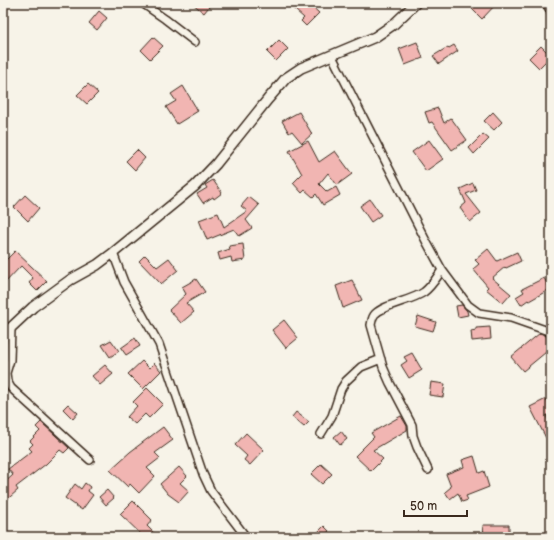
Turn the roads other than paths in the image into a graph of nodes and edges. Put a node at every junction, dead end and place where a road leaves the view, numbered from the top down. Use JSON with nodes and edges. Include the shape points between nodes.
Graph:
{"nodes":[{"id":1,"x":142,"y":3,"type":"edge"},
{"id":2,"x":546,"y":3,"type":"edge"},
{"id":3,"x":413,"y":4,"type":"edge"},
{"id":4,"x":551,"y":12,"type":"edge"},
{"id":5,"x":195,"y":42,"type":"dead end"},
{"id":6,"x":332,"y":56,"type":"junction"},
{"id":7,"x":113,"y":253,"type":"junction"},
{"id":8,"x":442,"y":270,"type":"junction"},
{"id":9,"x":10,"y":329,"type":"junction"},
{"id":10,"x":551,"y":332,"type":"edge"},
{"id":11,"x":3,"y":335,"type":"edge"},
{"id":12,"x":380,"y":359,"type":"junction"},
{"id":13,"x":321,"y":434,"type":"dead end"},
{"id":14,"x":90,"y":460,"type":"dead end"},
{"id":15,"x":428,"y":470,"type":"dead end"},
{"id":16,"x":246,"y":537,"type":"edge"}],
"edges":[{"from":1,"to":5,"type":"street"},
{"from":2,"to":4,"type":"street"},
{"from":3,"to":6,"type":"street","via":[[394,24],[374,37]]},
{"from":6,"to":7,"type":"street","via":[[302,68],[286,78],[195,186]]},
{"from":6,"to":8,"type":"street"},
{"from":7,"to":9,"type":"street","via":[[64,285]]},
{"from":7,"to":16,"type":"street","via":[[124,282],[159,344],[203,474],[211,491]]},
{"from":8,"to":10,"type":"street","via":[[468,305],[479,313],[511,318]]},
{"from":8,"to":12,"type":"street","via":[[424,292],[375,314],[371,325]]},
{"from":9,"to":11,"type":"street"},
{"from":9,"to":14,"type":"street","via":[[10,360],[6,373],[11,388]]},
{"from":12,"to":13,"type":"street","via":[[361,367],[346,381],[332,416]]},
{"from":12,"to":15,"type":"street","via":[[412,425],[417,447]]}]}
